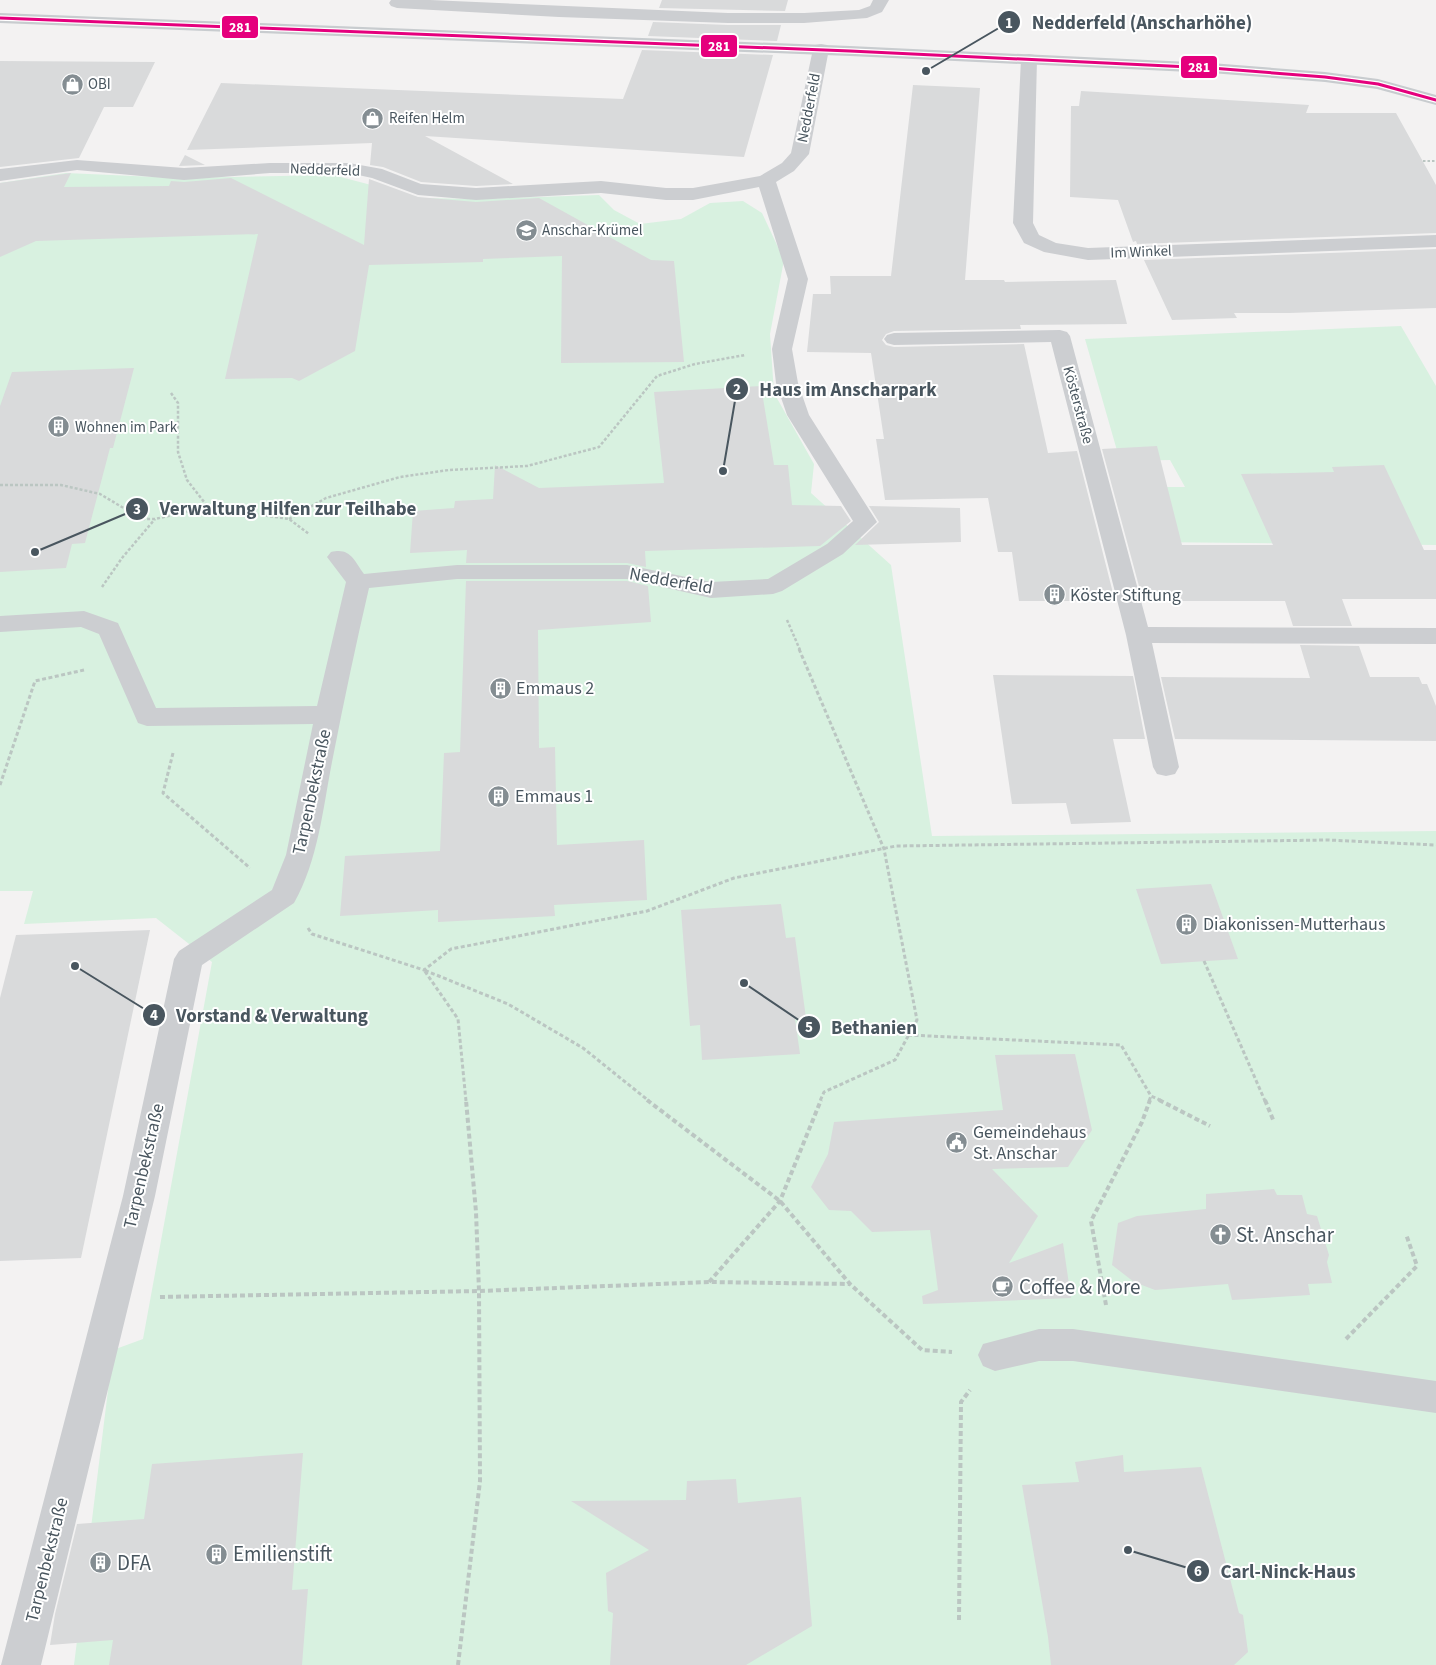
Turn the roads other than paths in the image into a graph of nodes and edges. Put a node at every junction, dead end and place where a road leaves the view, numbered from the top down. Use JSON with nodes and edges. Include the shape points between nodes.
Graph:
{"nodes":[{"id":1,"x":881,"y":0,"type":"edge"},
{"id":2,"x":398,"y":3,"type":"dead end"},
{"id":3,"x":0,"y":18,"type":"edge"},
{"id":4,"x":820,"y":49,"type":"junction"},
{"id":5,"x":1029,"y":59,"type":"junction"},
{"id":6,"x":1436,"y":83,"type":"edge"},
{"id":7,"x":1378,"y":84,"type":"junction"},
{"id":8,"x":1431,"y":100,"type":"edge"},
{"id":9,"x":0,"y":175,"type":"edge"},
{"id":10,"x":766,"y":180,"type":"junction"},
{"id":11,"x":1436,"y":241,"type":"edge"},
{"id":12,"x":894,"y":339,"type":"dead end"},
{"id":13,"x":339,"y":557,"type":"road end"},
{"id":14,"x":358,"y":582,"type":"junction"},
{"id":15,"x":0,"y":624,"type":"edge"},
{"id":16,"x":1138,"y":635,"type":"junction"},
{"id":17,"x":1436,"y":636,"type":"edge"},
{"id":18,"x":328,"y":715,"type":"junction"},
{"id":19,"x":1166,"y":766,"type":"dead end"},
{"id":20,"x":995,"y":1355,"type":"road end"},
{"id":21,"x":1436,"y":1398,"type":"edge"},
{"id":22,"x":21,"y":1665,"type":"edge"}],
"edges":[{"from":1,"to":2,"type":"street","via":[[876,9],[861,15],[804,18],[588,13]]},
{"from":3,"to":4,"type":"main road","name":"Nedderfeld"},
{"from":4,"to":5,"type":"main road","name":"Nedderfeld"},
{"from":4,"to":10,"type":"street","name":"Nedderfeld","via":[[800,154],[788,167]]},
{"from":5,"to":7,"type":"main road","name":"Nedderfeld","via":[[1255,71]]},
{"from":5,"to":11,"type":"street","name":"Im Winkel","via":[[1023,223],[1031,239],[1051,248],[1088,254]]},
{"from":6,"to":7,"type":"main road","name":"Nedderfeld"},
{"from":7,"to":8,"type":"main road","name":"Nedderfeld"},
{"from":9,"to":10,"type":"street","name":"Nedderfeld","via":[[77,165],[184,174],[270,168],[349,168],[376,173],[418,189],[476,194],[601,187],[693,194]]},
{"from":10,"to":14,"type":"street","name":"Nedderfeld","via":[[798,279],[782,349],[787,383],[798,415],[865,522],[835,549],[773,586],[711,590],[626,572],[457,572]]},
{"from":12,"to":16,"type":"street","name":"Kösterstraße","via":[[1060,336]]},
{"from":13,"to":14,"type":"street"},
{"from":14,"to":18,"type":"street","name":"Tarpenbekstraße"},
{"from":15,"to":18,"type":"street","name":"Tarpenbekstraße","via":[[84,619],[109,629],[147,717]]},
{"from":16,"to":17,"type":"street"},
{"from":16,"to":19,"type":"street","name":"Kösterstraße"},
{"from":18,"to":22,"type":"street","name":"Tarpenbekstraße","via":[[300,855],[284,896],[189,959],[139,1196]]},
{"from":20,"to":21,"type":"street","via":[[1039,1345],[1074,1345]]}]}
